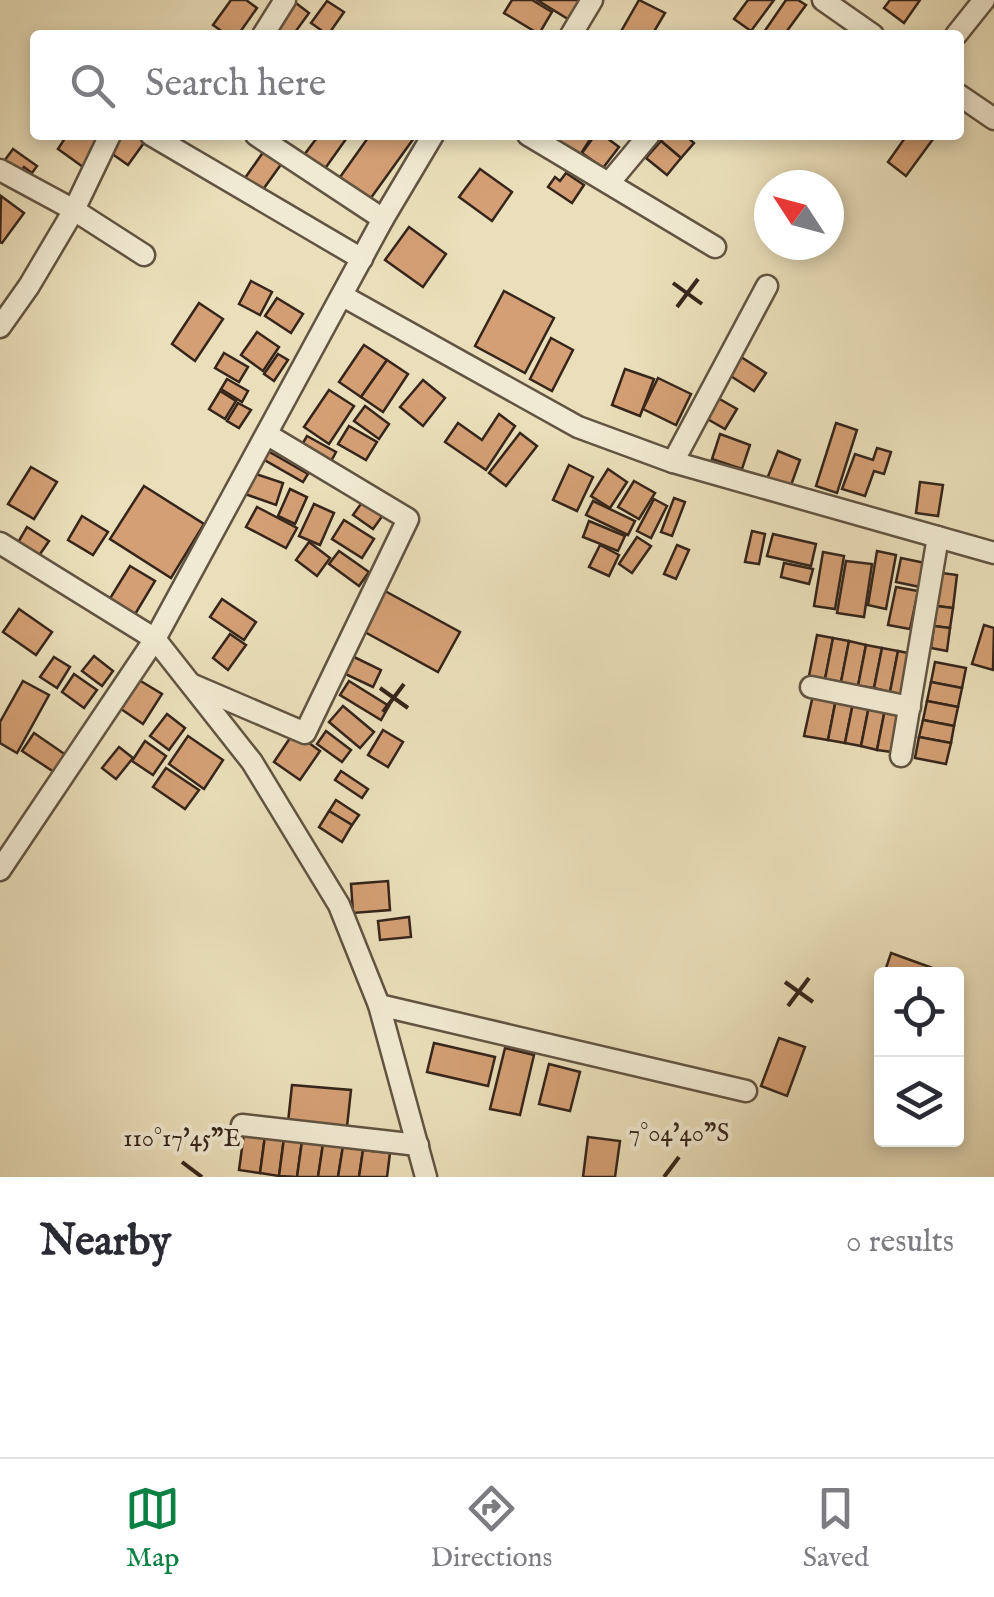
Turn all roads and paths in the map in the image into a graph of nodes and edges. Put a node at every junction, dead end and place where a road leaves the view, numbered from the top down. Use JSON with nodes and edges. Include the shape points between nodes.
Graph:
{"nodes":[{"id":1,"x":285,"y":0,"type":"edge"},
{"id":2,"x":592,"y":0,"type":"edge"},
{"id":3,"x":823,"y":0,"type":"edge"},
{"id":4,"x":989,"y":1,"type":"edge"},
{"id":5,"x":266,"y":30,"type":"edge"},
{"id":6,"x":574,"y":30,"type":"edge"},
{"id":7,"x":866,"y":30,"type":"edge"},
{"id":8,"x":961,"y":30,"type":"edge"},
{"id":9,"x":964,"y":99,"type":"edge"},
{"id":10,"x":994,"y":120,"type":"edge"},
{"id":11,"x":108,"y":140,"type":"edge"},
{"id":12,"x":160,"y":140,"type":"edge"},
{"id":13,"x":264,"y":140,"type":"edge"},
{"id":14,"x":429,"y":140,"type":"edge"},
{"id":15,"x":537,"y":140,"type":"edge"},
{"id":16,"x":646,"y":140,"type":"edge"},
{"id":17,"x":0,"y":170,"type":"edge"},
{"id":18,"x":610,"y":183,"type":"junction"},
{"id":19,"x":74,"y":210,"type":"junction"},
{"id":20,"x":383,"y":219,"type":"junction"},
{"id":21,"x":716,"y":247,"type":"dead end"},
{"id":22,"x":144,"y":256,"type":"dead end"},
{"id":23,"x":362,"y":259,"type":"junction"},
{"id":24,"x":767,"y":286,"type":"dead end"},
{"id":25,"x":343,"y":296,"type":"junction"},
{"id":26,"x":0,"y":327,"type":"edge"},
{"id":27,"x":268,"y":435,"type":"junction"},
{"id":28,"x":674,"y":462,"type":"junction"},
{"id":29,"x":938,"y":537,"type":"junction"},
{"id":30,"x":0,"y":544,"type":"edge"},
{"id":31,"x":994,"y":553,"type":"edge"},
{"id":32,"x":155,"y":639,"type":"junction"},
{"id":33,"x":190,"y":684,"type":"junction"},
{"id":34,"x":811,"y":687,"type":"dead end"},
{"id":35,"x":910,"y":706,"type":"junction"},
{"id":36,"x":901,"y":756,"type":"dead end"},
{"id":37,"x":0,"y":870,"type":"edge"},
{"id":38,"x":379,"y":1005,"type":"junction"},
{"id":39,"x":746,"y":1091,"type":"dead end"},
{"id":40,"x":242,"y":1125,"type":"dead end"},
{"id":41,"x":418,"y":1145,"type":"junction"},
{"id":42,"x":426,"y":1177,"type":"edge"}],
"edges":[{"from":1,"to":5,"type":"street"},
{"from":2,"to":6,"type":"street"},
{"from":3,"to":7,"type":"street"},
{"from":4,"to":8,"type":"street"},
{"from":9,"to":10,"type":"street"},
{"from":11,"to":19,"type":"street"},
{"from":12,"to":23,"type":"street"},
{"from":13,"to":20,"type":"street"},
{"from":14,"to":20,"type":"street"},
{"from":15,"to":18,"type":"street"},
{"from":16,"to":18,"type":"street"},
{"from":17,"to":19,"type":"street"},
{"from":18,"to":21,"type":"street"},
{"from":19,"to":22,"type":"street"},
{"from":19,"to":26,"type":"street"},
{"from":20,"to":23,"type":"street"},
{"from":23,"to":25,"type":"street"},
{"from":24,"to":28,"type":"street"},
{"from":25,"to":27,"type":"street"},
{"from":25,"to":28,"type":"street","via":[[578,427]]},
{"from":27,"to":32,"type":"street"},
{"from":27,"to":33,"type":"street","via":[[408,518],[305,733]]},
{"from":28,"to":29,"type":"street"},
{"from":29,"to":31,"type":"street"},
{"from":29,"to":35,"type":"street"},
{"from":30,"to":32,"type":"street"},
{"from":32,"to":33,"type":"street"},
{"from":32,"to":37,"type":"street"},
{"from":33,"to":38,"type":"street","via":[[252,762],[339,905]]},
{"from":34,"to":35,"type":"street"},
{"from":35,"to":36,"type":"street"},
{"from":38,"to":39,"type":"street"},
{"from":38,"to":41,"type":"street"},
{"from":40,"to":41,"type":"street"},
{"from":41,"to":42,"type":"street"}]}
